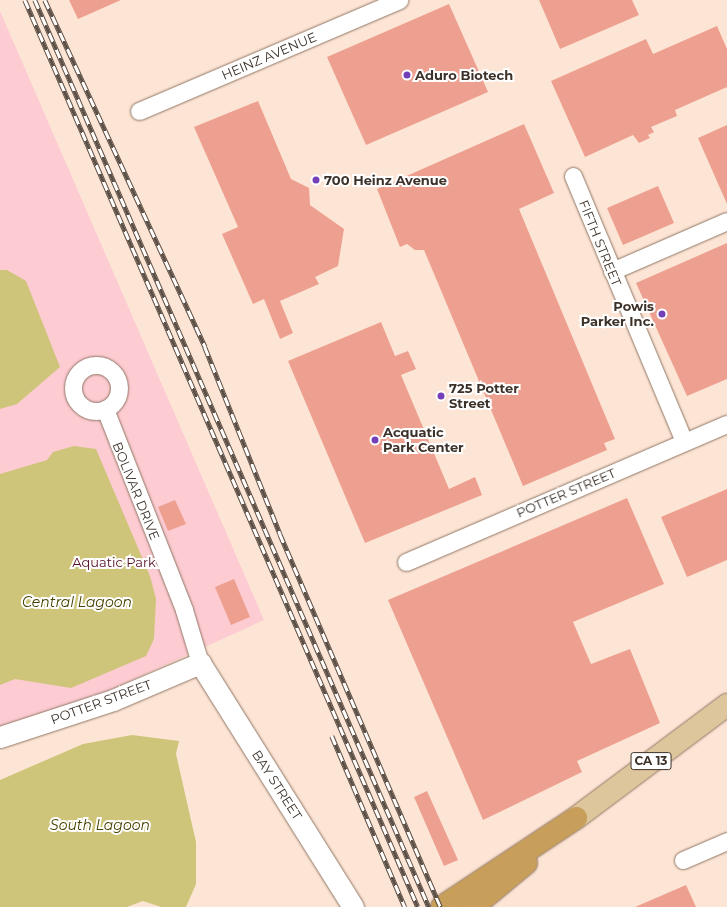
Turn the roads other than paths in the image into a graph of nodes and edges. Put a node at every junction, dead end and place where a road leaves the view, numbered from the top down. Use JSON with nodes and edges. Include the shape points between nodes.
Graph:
{"nodes":[{"id":1,"x":399,"y":0,"type":"edge"},
{"id":2,"x":139,"y":111,"type":"dead end"},
{"id":3,"x":573,"y":176,"type":"dead end"},
{"id":4,"x":727,"y":221,"type":"edge"},
{"id":5,"x":612,"y":271,"type":"junction"},
{"id":6,"x":105,"y":409,"type":"dead end"},
{"id":7,"x":727,"y":424,"type":"edge"},
{"id":8,"x":684,"y":442,"type":"junction"},
{"id":9,"x":406,"y":562,"type":"dead end"},
{"id":10,"x":200,"y":663,"type":"junction"},
{"id":11,"x":727,"y":705,"type":"edge"},
{"id":12,"x":0,"y":737,"type":"edge"},
{"id":13,"x":576,"y":818,"type":"junction"},
{"id":14,"x":727,"y":841,"type":"edge"},
{"id":15,"x":683,"y":860,"type":"dead end"},
{"id":16,"x":353,"y":907,"type":"edge"},
{"id":17,"x":442,"y":907,"type":"edge"},
{"id":18,"x":473,"y":907,"type":"edge"}],
"edges":[{"from":1,"to":2,"type":"street","name":"HEINZ AVENUE"},
{"from":3,"to":5,"type":"street","name":"FIFTH STREET"},
{"from":4,"to":5,"type":"street"},
{"from":5,"to":8,"type":"street","name":"FIFTH STREET"},
{"from":6,"to":10,"type":"street","name":"BOLIVAR DRIVE","via":[[184,610]]},
{"from":7,"to":8,"type":"street","name":"POTTER STREET"},
{"from":8,"to":9,"type":"street","name":"POTTER STREET"},
{"from":10,"to":12,"type":"street","name":"POTTER STREET","via":[[113,700]]},
{"from":10,"to":16,"type":"street","name":"BAY STREET"},
{"from":11,"to":13,"type":"main road","number":"CA 13"},
{"from":13,"to":17,"type":"highway","number":"CA 13"},
{"from":13,"to":18,"type":"highway","number":"CA 13"},
{"from":14,"to":15,"type":"street"}]}
